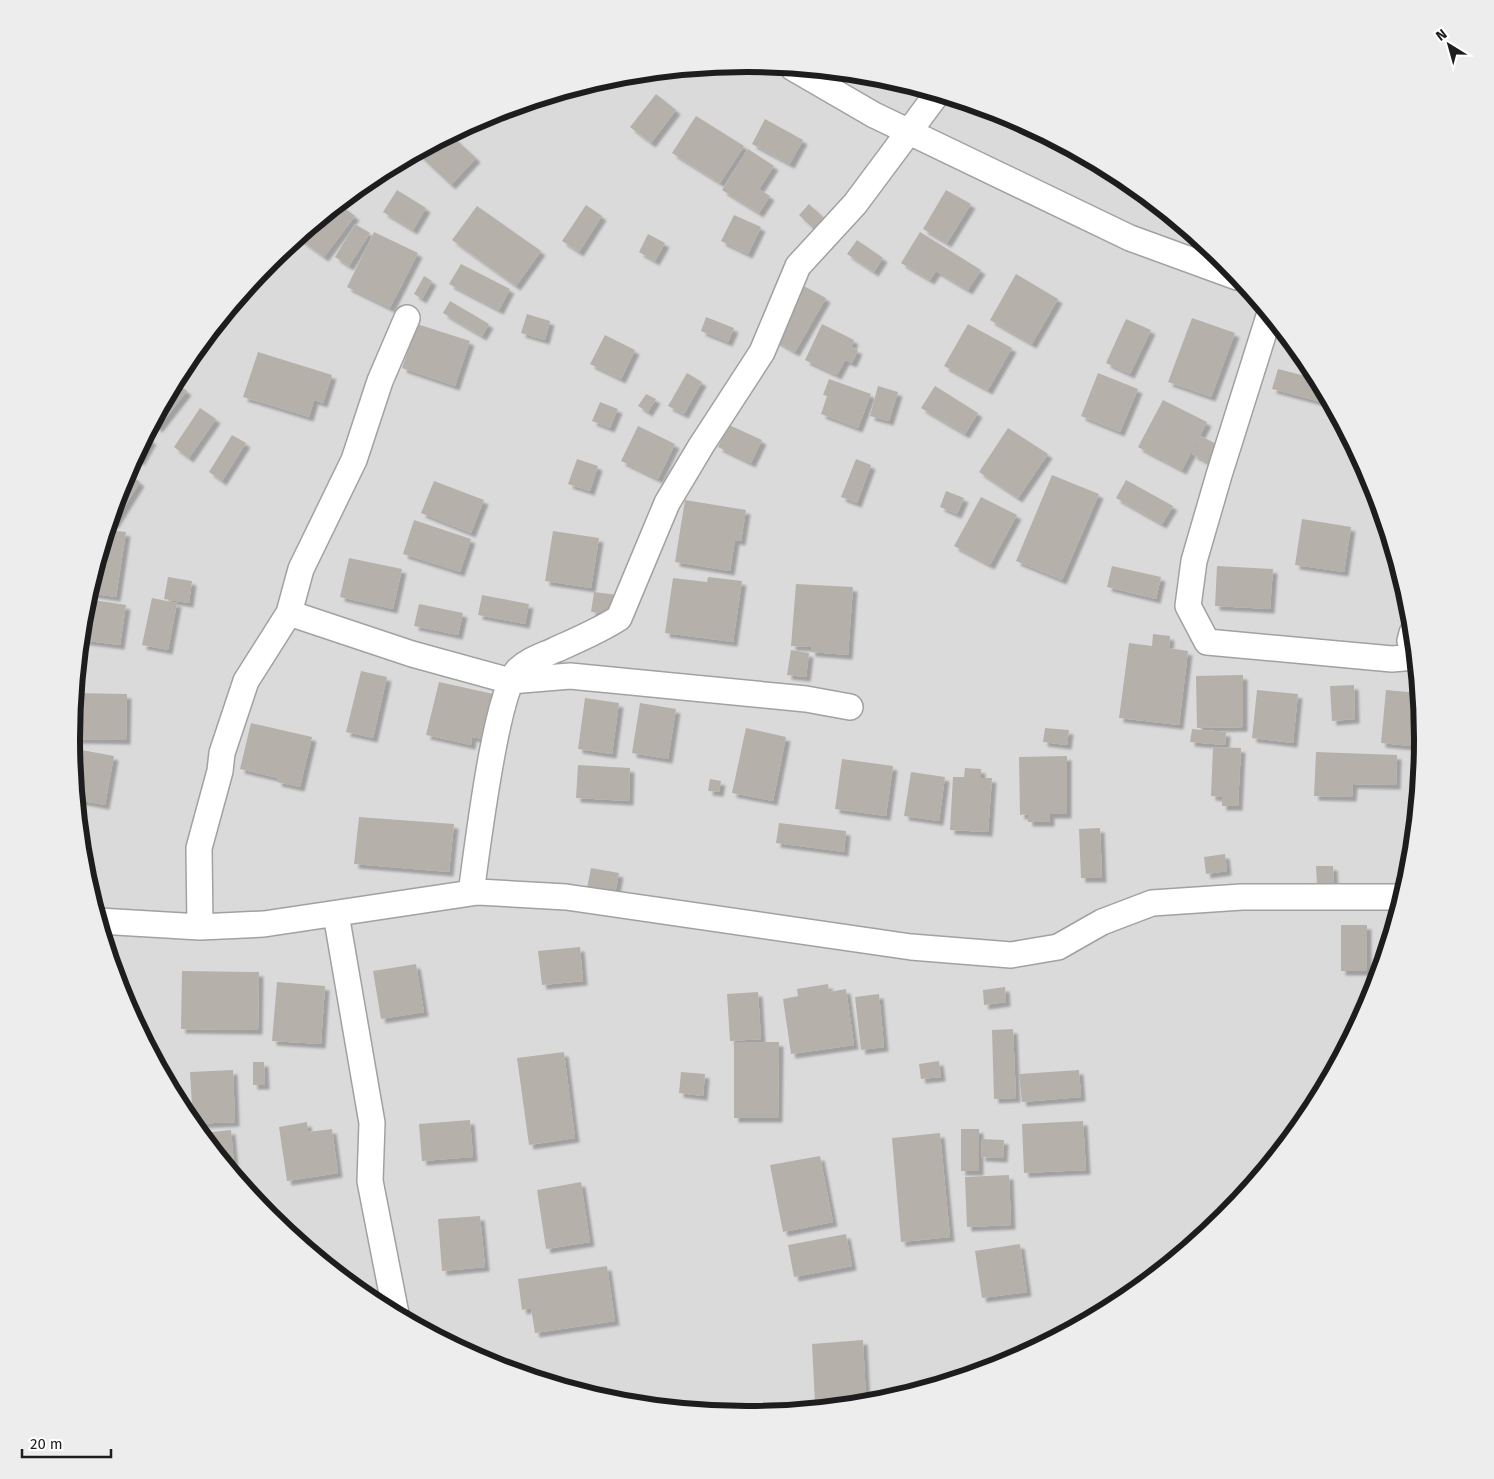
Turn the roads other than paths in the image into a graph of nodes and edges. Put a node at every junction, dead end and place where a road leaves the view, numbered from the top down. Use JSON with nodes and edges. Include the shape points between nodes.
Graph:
{"nodes":[{"id":1,"x":805,"y":75,"type":"edge"},
{"id":2,"x":933,"y":99,"type":"edge"},
{"id":3,"x":909,"y":132,"type":"junction"},
{"id":4,"x":1222,"y":272,"type":"edge"},
{"id":5,"x":407,"y":318,"type":"dead end"},
{"id":6,"x":1268,"y":323,"type":"edge"},
{"id":7,"x":289,"y":613,"type":"junction"},
{"id":8,"x":1409,"y":658,"type":"edge"},
{"id":9,"x":510,"y":681,"type":"junction"},
{"id":10,"x":850,"y":707,"type":"dead end"},
{"id":11,"x":470,"y":893,"type":"junction"},
{"id":12,"x":1395,"y":896,"type":"edge"},
{"id":13,"x":336,"y":914,"type":"junction"},
{"id":14,"x":106,"y":921,"type":"edge"},
{"id":15,"x":200,"y":927,"type":"junction"},
{"id":16,"x":394,"y":1305,"type":"edge"}],
"edges":[{"from":1,"to":3,"type":"street","via":[[874,116]]},
{"from":2,"to":3,"type":"street"},
{"from":3,"to":4,"type":"street","via":[[1130,238]]},
{"from":3,"to":9,"type":"street","via":[[855,204],[798,266],[762,352],[667,503],[619,618],[605,628],[530,662]]},
{"from":5,"to":7,"type":"street","via":[[380,381],[354,460],[301,569]]},
{"from":6,"to":8,"type":"street","via":[[1194,561],[1188,606],[1207,642],[1392,659]]},
{"from":7,"to":9,"type":"street","via":[[412,654]]},
{"from":7,"to":15,"type":"street","via":[[246,681],[222,753],[198,848]]},
{"from":9,"to":10,"type":"street","via":[[570,676],[806,698]]},
{"from":9,"to":11,"type":"street","via":[[499,718]]},
{"from":11,"to":12,"type":"street","via":[[566,897],[911,947],[1011,955],[1058,947],[1102,922],[1152,903],[1242,897]]},
{"from":11,"to":13,"type":"street"},
{"from":13,"to":15,"type":"street","via":[[264,924]]},
{"from":13,"to":16,"type":"street","via":[[372,1123],[370,1182]]},
{"from":14,"to":15,"type":"street"}]}
